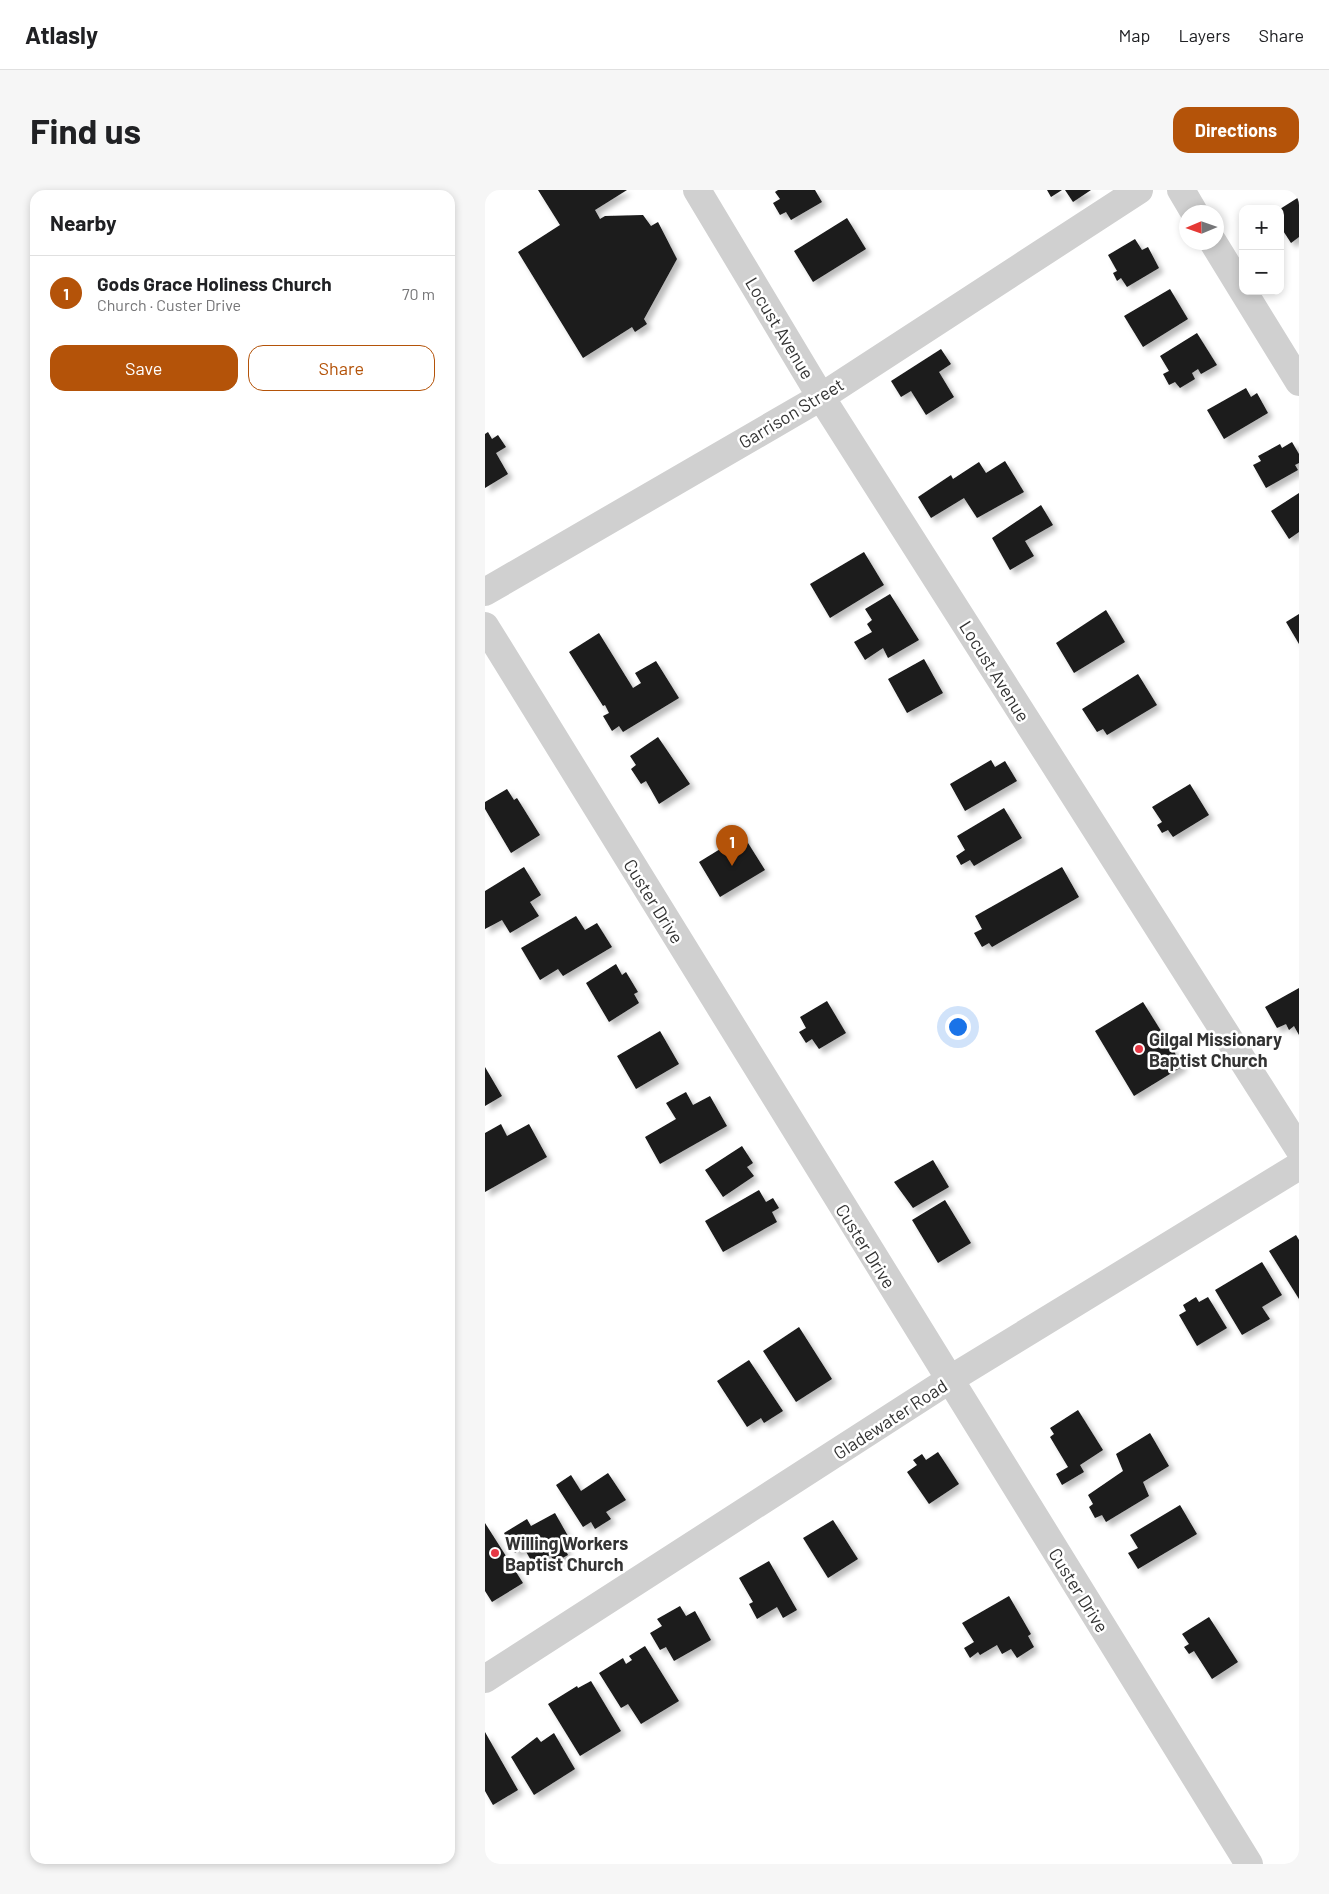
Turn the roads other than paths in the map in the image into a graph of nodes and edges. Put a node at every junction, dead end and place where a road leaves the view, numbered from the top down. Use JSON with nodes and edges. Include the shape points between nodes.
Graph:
{"nodes":[{"id":1,"x":697,"y":190,"type":"edge"},
{"id":2,"x":1139,"y":190,"type":"edge"},
{"id":3,"x":1181,"y":190,"type":"edge"},
{"id":4,"x":1190,"y":205,"type":"edge"},
{"id":5,"x":1218,"y":250,"type":"edge"},
{"id":6,"x":1239,"y":284,"type":"edge"},
{"id":7,"x":1245,"y":295,"type":"edge"},
{"id":8,"x":1299,"y":382,"type":"edge"},
{"id":9,"x":821,"y":396,"type":"junction"},
{"id":10,"x":485,"y":592,"type":"edge"},
{"id":11,"x":485,"y":626,"type":"edge"},
{"id":12,"x":1299,"y":1149,"type":"edge"},
{"id":13,"x":1299,"y":1166,"type":"edge"},
{"id":14,"x":949,"y":1380,"type":"junction"},
{"id":15,"x":485,"y":1678,"type":"edge"},
{"id":16,"x":1249,"y":1864,"type":"edge"}],
"edges":[{"from":1,"to":9,"type":"street","name":"Locust Avenue"},
{"from":2,"to":9,"type":"street","name":"Garrison Street"},
{"from":3,"to":4,"type":"street"},
{"from":5,"to":6,"type":"street"},
{"from":7,"to":8,"type":"street"},
{"from":9,"to":10,"type":"street","name":"Garrison Street"},
{"from":9,"to":12,"type":"street","name":"Locust Avenue"},
{"from":11,"to":14,"type":"street","name":"Custer Drive"},
{"from":13,"to":14,"type":"street","name":"Gladewater Road"},
{"from":14,"to":15,"type":"street","name":"Gladewater Road"},
{"from":14,"to":16,"type":"street","name":"Custer Drive"}]}
